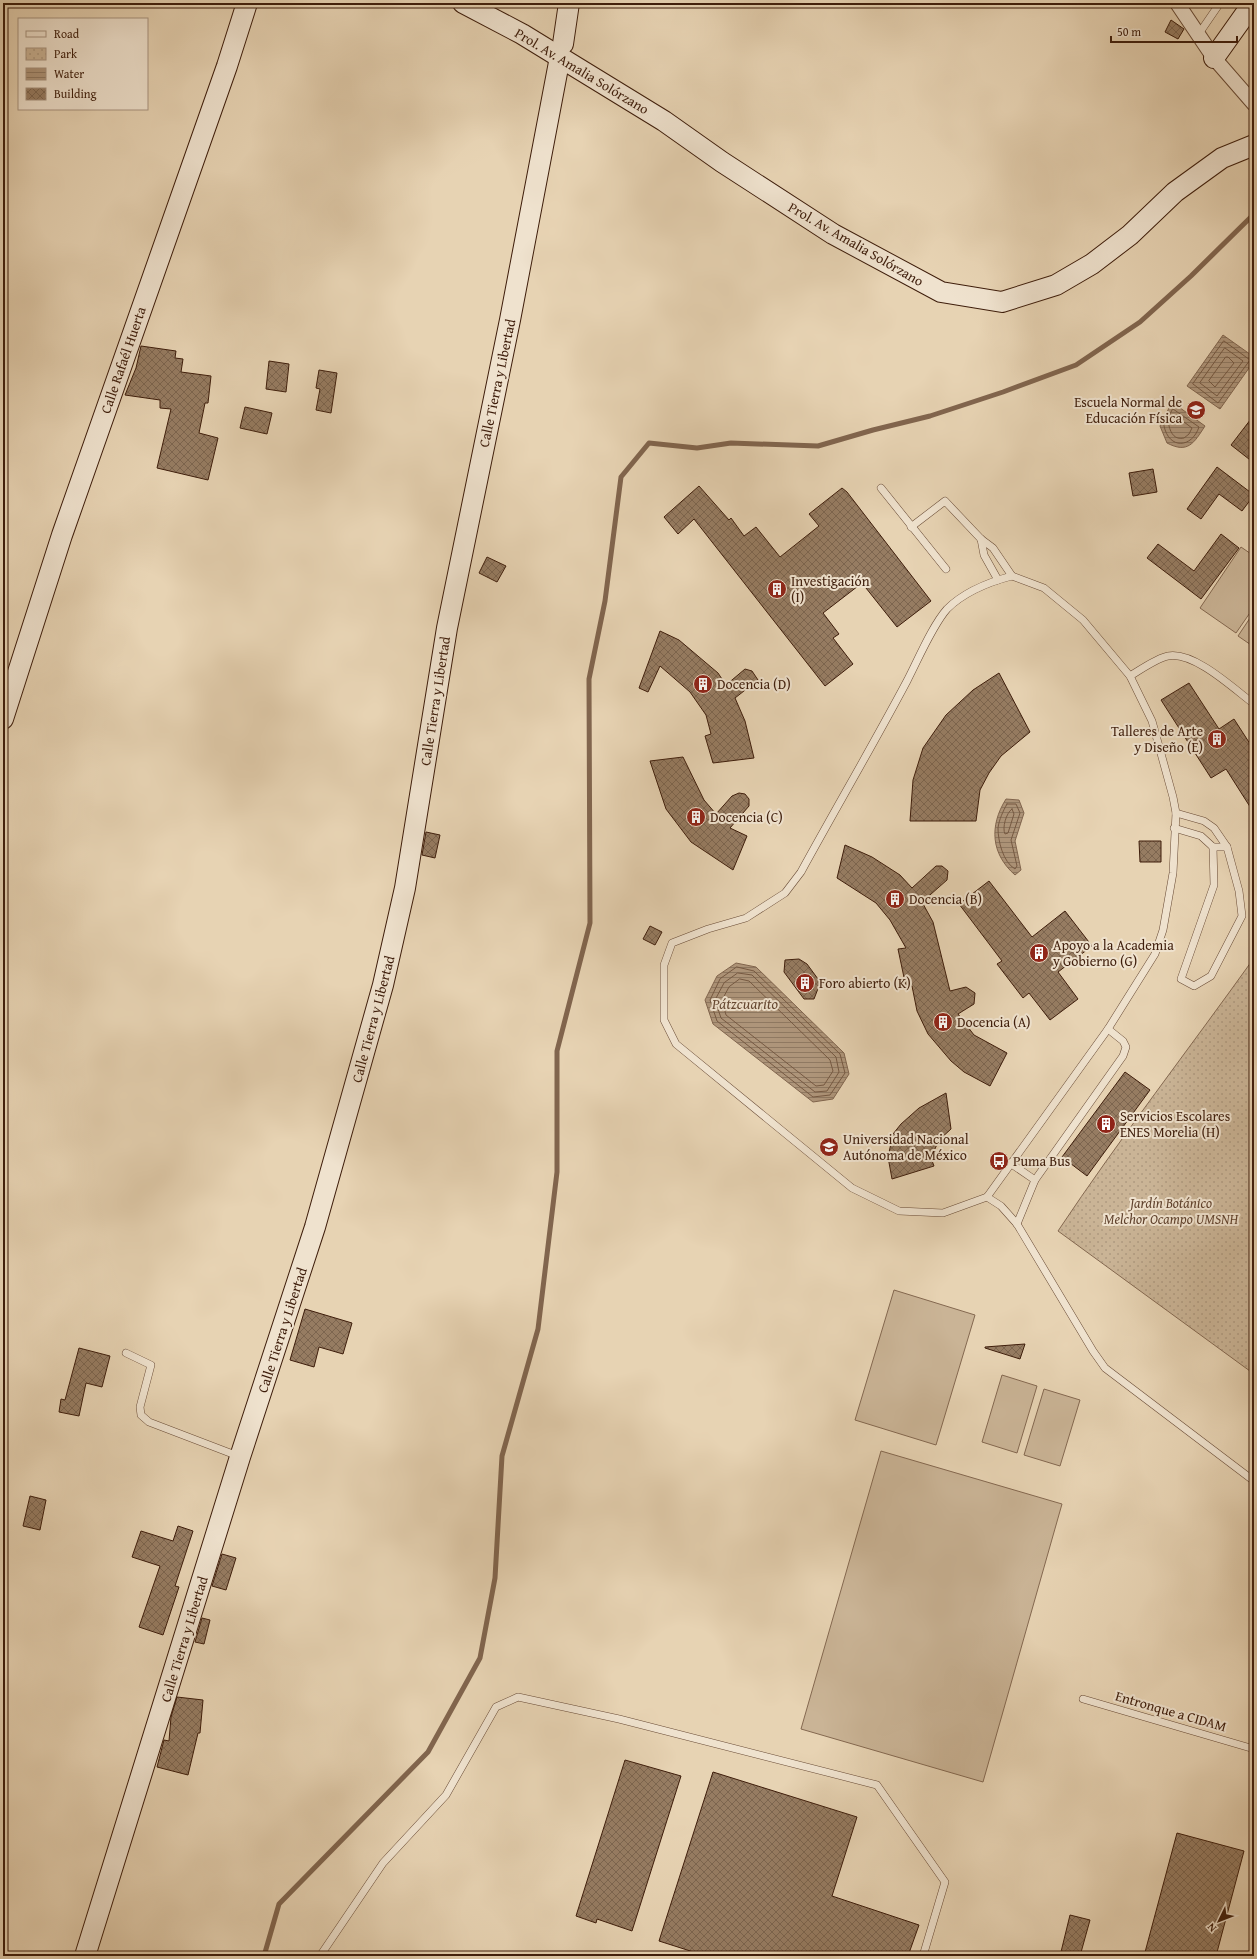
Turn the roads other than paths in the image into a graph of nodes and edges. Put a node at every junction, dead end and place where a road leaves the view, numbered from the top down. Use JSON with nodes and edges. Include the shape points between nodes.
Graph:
{"nodes":[{"id":1,"x":246,"y":3,"type":"edge"},
{"id":2,"x":463,"y":3,"type":"edge"},
{"id":3,"x":493,"y":3,"type":"edge"},
{"id":4,"x":569,"y":3,"type":"edge"},
{"id":5,"x":1177,"y":3,"type":"edge"},
{"id":6,"x":1220,"y":3,"type":"edge"},
{"id":7,"x":1253,"y":3,"type":"edge"},
{"id":8,"x":1198,"y":35,"type":"junction"},
{"id":9,"x":561,"y":50,"type":"junction"},
{"id":10,"x":1214,"y":58,"type":"junction"},
{"id":11,"x":1254,"y":104,"type":"edge"},
{"id":12,"x":1254,"y":136,"type":"edge"},
{"id":13,"x":1254,"y":146,"type":"edge"},
{"id":14,"x":924,"y":277,"type":"junction"},
{"id":15,"x":881,"y":488,"type":"dead end"},
{"id":16,"x":911,"y":527,"type":"junction"},
{"id":17,"x":981,"y":539,"type":"junction"},
{"id":18,"x":946,"y":569,"type":"dead end"},
{"id":19,"x":1012,"y":576,"type":"junction"},
{"id":20,"x":998,"y":580,"type":"junction"},
{"id":21,"x":1130,"y":676,"type":"junction"},
{"id":22,"x":1254,"y":704,"type":"edge"},
{"id":23,"x":3,"y":719,"type":"edge"},
{"id":24,"x":1176,"y":813,"type":"junction"},
{"id":25,"x":1174,"y":828,"type":"junction"},
{"id":26,"x":1213,"y":847,"type":"junction"},
{"id":27,"x":1227,"y":847,"type":"junction"},
{"id":28,"x":1108,"y":1029,"type":"junction"},
{"id":29,"x":1010,"y":1163,"type":"junction"},
{"id":30,"x":1035,"y":1180,"type":"junction"},
{"id":31,"x":987,"y":1197,"type":"junction"},
{"id":32,"x":1017,"y":1224,"type":"junction"},
{"id":33,"x":126,"y":1353,"type":"dead end"},
{"id":34,"x":240,"y":1457,"type":"junction"},
{"id":35,"x":1254,"y":1481,"type":"edge"},
{"id":36,"x":1083,"y":1698,"type":"dead end"},
{"id":37,"x":1253,"y":1749,"type":"edge"},
{"id":38,"x":85,"y":1956,"type":"edge"},
{"id":39,"x":320,"y":1956,"type":"edge"},
{"id":40,"x":923,"y":1956,"type":"edge"}],
"edges":[{"from":1,"to":23,"type":"street","name":"Calle Rafaél Huerta","via":[[224,73],[62,535]]},
{"from":2,"to":9,"type":"street","name":"Prol. Av. Amalia Solórzano"},
{"from":3,"to":9,"type":"street"},
{"from":4,"to":9,"type":"street","name":"Calle Tierra y Libertad"},
{"from":5,"to":8,"type":"street"},
{"from":6,"to":8,"type":"lane"},
{"from":7,"to":10,"type":"street"},
{"from":8,"to":10,"type":"street"},
{"from":9,"to":14,"type":"street","name":"Prol. Av. Amalia Solórzano","via":[[722,162],[833,234]]},
{"from":9,"to":34,"type":"street","name":"Calle Tierra y Libertad","via":[[510,320],[447,628],[405,888],[383,985],[316,1227]]},
{"from":10,"to":11,"type":"street"},
{"from":12,"to":14,"type":"street","name":"Prol. Av. Amalia Solórzano","via":[[1214,151],[1168,185],[1124,227],[1052,275],[1005,290]]},
{"from":13,"to":14,"type":"street","name":"Prol. Av. Amalia Solórzano","via":[[1222,158],[1175,192],[1130,235],[1092,264],[1056,285],[1002,302],[941,292]]},
{"from":15,"to":16,"type":"lane"},
{"from":16,"to":17,"type":"lane","via":[[945,501]]},
{"from":16,"to":18,"type":"lane"},
{"from":17,"to":19,"type":"lane","via":[[993,548]]},
{"from":17,"to":20,"type":"lane","via":[[984,555]]},
{"from":19,"to":20,"type":"lane"},
{"from":19,"to":21,"type":"lane","via":[[1044,588],[1082,620]]},
{"from":20,"to":31,"type":"lane","via":[[969,593],[947,609],[801,872],[785,893],[746,918],[672,943],[664,965],[664,1020],[676,1044],[852,1188],[899,1211],[943,1213]]},
{"from":21,"to":22,"type":"lane","via":[[1167,656],[1181,655],[1204,667]]},
{"from":21,"to":24,"type":"lane","via":[[1152,721]]},
{"from":24,"to":25,"type":"lane"},
{"from":24,"to":27,"type":"lane","via":[[1204,821],[1214,828]]},
{"from":25,"to":26,"type":"lane","via":[[1201,836]]},
{"from":25,"to":28,"type":"lane","via":[[1173,874],[1163,930],[1155,954]]},
{"from":26,"to":27,"type":"lane"},
{"from":26,"to":27,"type":"lane","via":[[1214,885],[1181,979],[1194,986],[1211,976],[1242,916],[1240,891]]},
{"from":28,"to":29,"type":"lane"},
{"from":28,"to":30,"type":"lane","via":[[1123,1040],[1126,1047],[1122,1056]]},
{"from":29,"to":30,"type":"lane"},
{"from":29,"to":31,"type":"lane"},
{"from":30,"to":32,"type":"lane"},
{"from":31,"to":32,"type":"lane","via":[[1000,1206]]},
{"from":32,"to":35,"type":"lane","via":[[1105,1368]]},
{"from":33,"to":34,"type":"lane","via":[[151,1365],[140,1407],[141,1415],[149,1422]]},
{"from":34,"to":38,"type":"street","name":"Calle Tierra y Libertad"},
{"from":36,"to":37,"type":"lane","name":"Entronque a CIDAM"},
{"from":39,"to":40,"type":"lane","via":[[383,1863],[446,1795],[496,1707],[518,1697],[619,1719],[877,1785],[945,1882]]}]}
